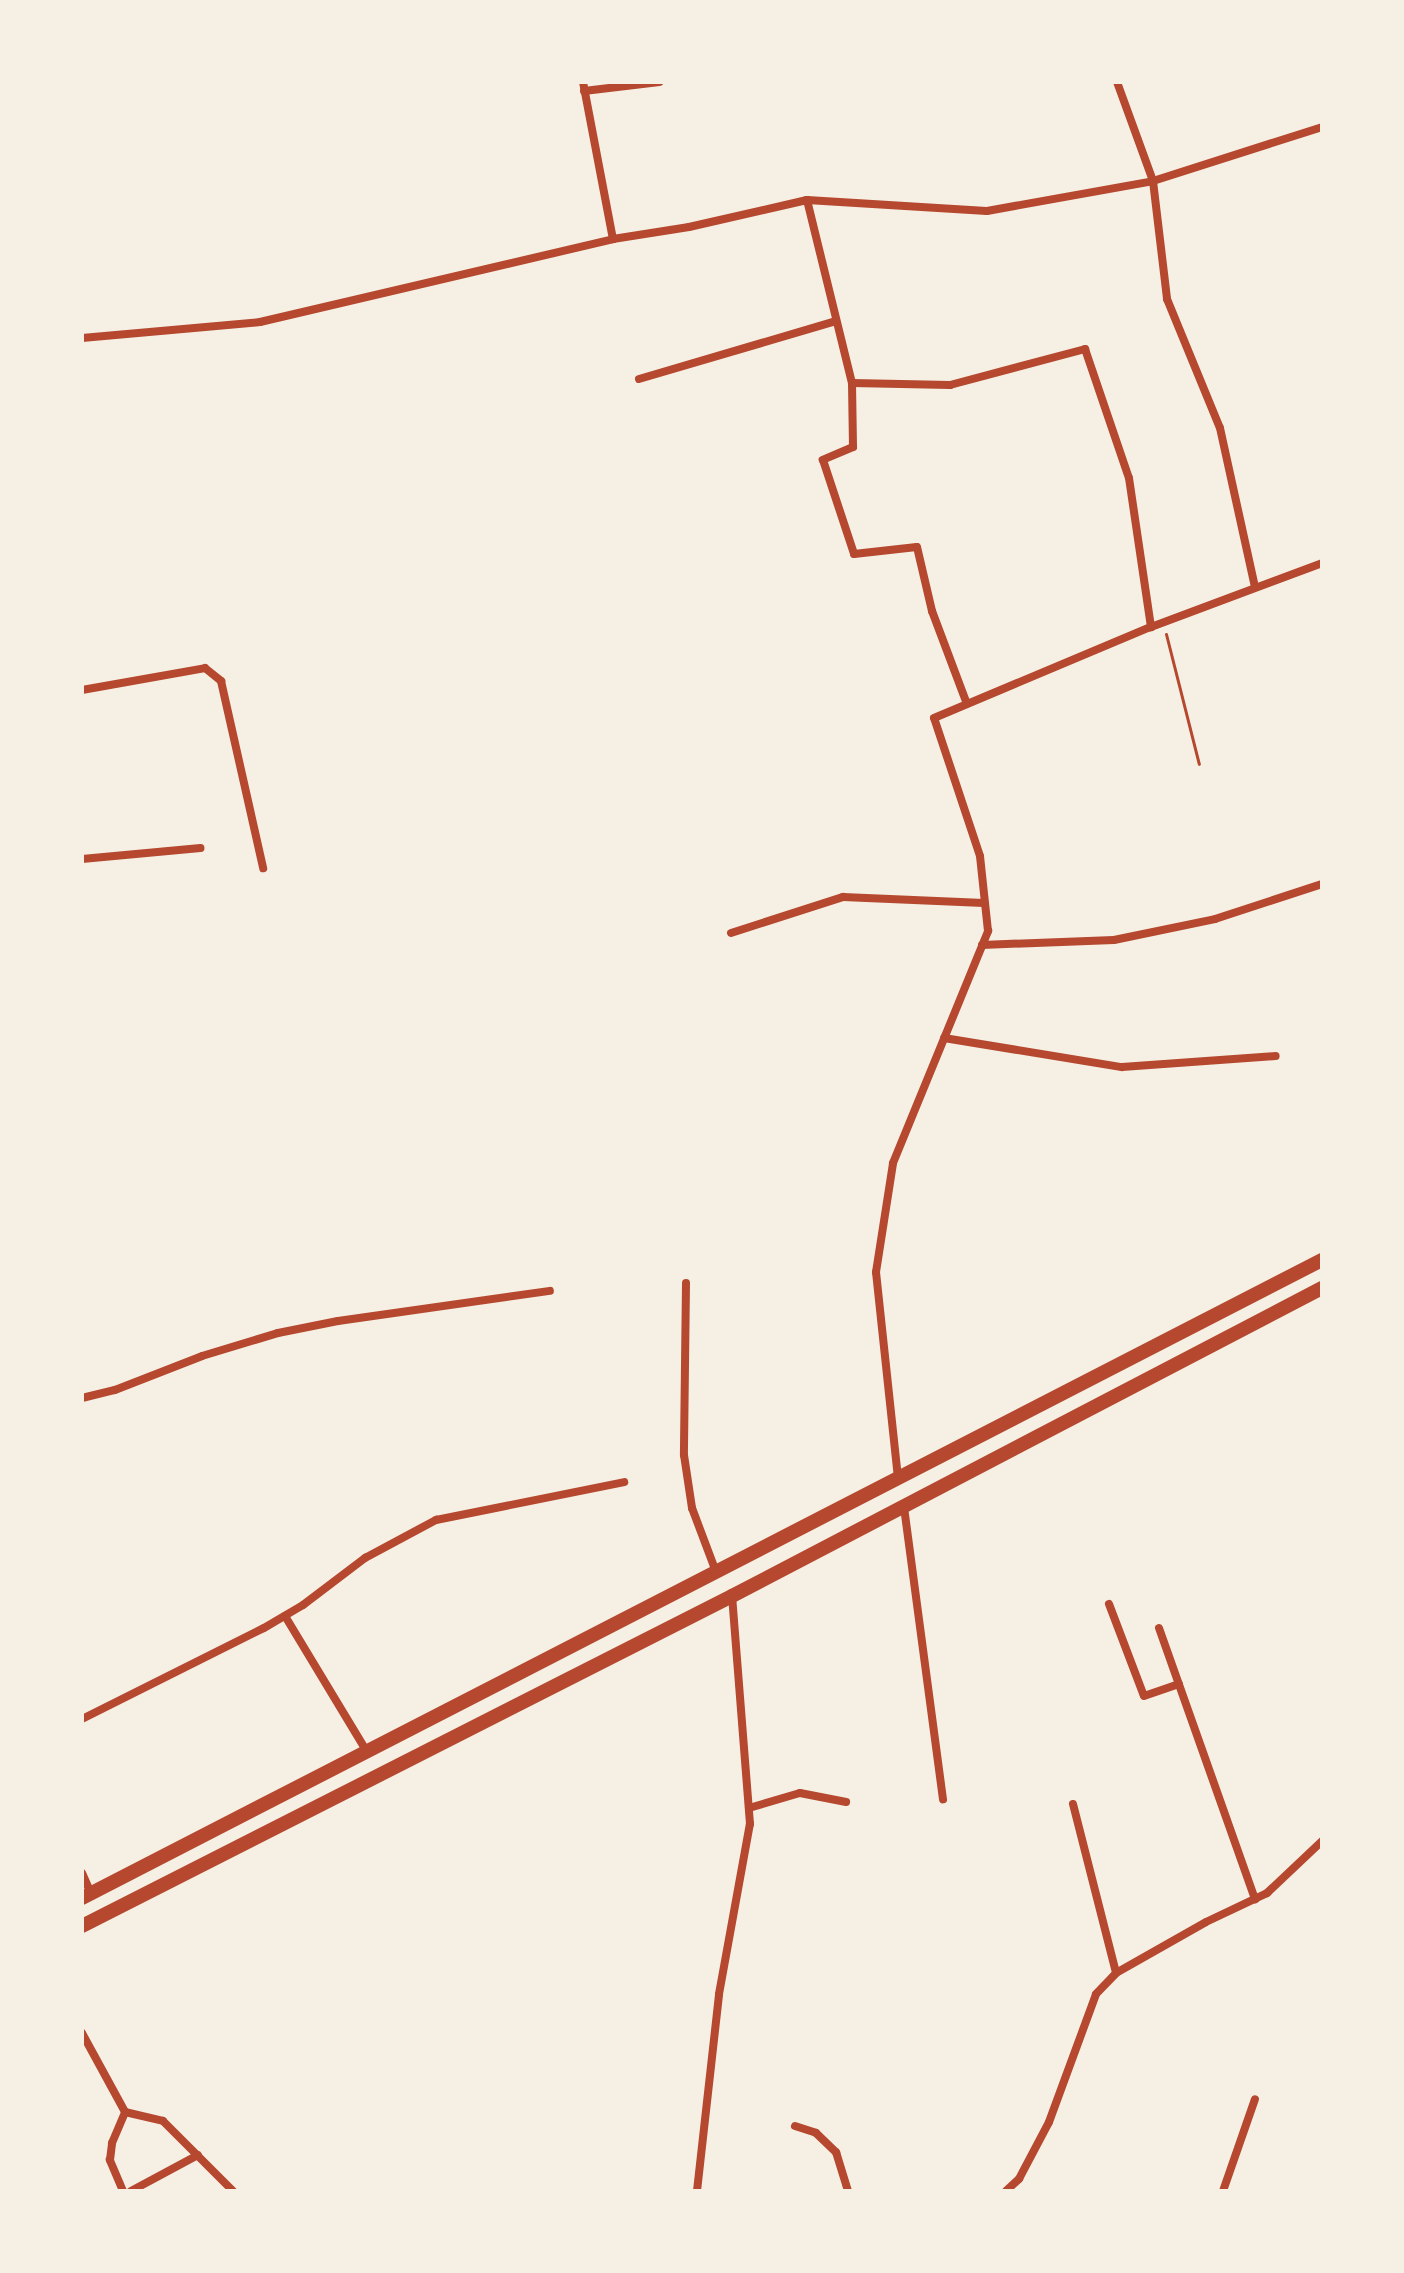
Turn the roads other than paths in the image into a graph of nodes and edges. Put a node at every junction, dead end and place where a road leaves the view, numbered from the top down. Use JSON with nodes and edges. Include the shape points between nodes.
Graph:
{"nodes":[{"id":1,"x":659,"y":82,"type":"edge"},
{"id":2,"x":1117,"y":82,"type":"edge"},
{"id":3,"x":584,"y":87,"type":"edge"},
{"id":4,"x":1322,"y":127,"type":"edge"},
{"id":5,"x":1153,"y":181,"type":"junction"},
{"id":6,"x":807,"y":200,"type":"junction"},
{"id":7,"x":613,"y":239,"type":"junction"},
{"id":8,"x":836,"y":321,"type":"junction"},
{"id":9,"x":82,"y":338,"type":"edge"},
{"id":10,"x":639,"y":379,"type":"dead end"},
{"id":11,"x":852,"y":383,"type":"junction"},
{"id":12,"x":1322,"y":563,"type":"edge"},
{"id":13,"x":1255,"y":587,"type":"junction"},
{"id":14,"x":1151,"y":627,"type":"junction"},
{"id":15,"x":82,"y":690,"type":"edge"},
{"id":16,"x":967,"y":704,"type":"junction"},
{"id":17,"x":200,"y":848,"type":"dead end"},
{"id":18,"x":82,"y":859,"type":"edge"},
{"id":19,"x":263,"y":868,"type":"dead end"},
{"id":20,"x":1322,"y":884,"type":"edge"},
{"id":21,"x":984,"y":903,"type":"junction"},
{"id":22,"x":731,"y":933,"type":"dead end"},
{"id":23,"x":982,"y":945,"type":"junction"},
{"id":24,"x":944,"y":1038,"type":"junction"},
{"id":25,"x":1276,"y":1056,"type":"dead end"},
{"id":26,"x":1322,"y":1260,"type":"edge"},
{"id":27,"x":686,"y":1283,"type":"dead end"},
{"id":28,"x":1322,"y":1288,"type":"edge"},
{"id":29,"x":550,"y":1291,"type":"dead end"},
{"id":30,"x":82,"y":1398,"type":"edge"},
{"id":31,"x":898,"y":1479,"type":"junction"},
{"id":32,"x":624,"y":1482,"type":"dead end"},
{"id":33,"x":904,"y":1507,"type":"junction"},
{"id":34,"x":716,"y":1572,"type":"junction"},
{"id":35,"x":732,"y":1596,"type":"junction"},
{"id":36,"x":1109,"y":1604,"type":"dead end"},
{"id":37,"x":285,"y":1616,"type":"junction"},
{"id":38,"x":1159,"y":1628,"type":"dead end"},
{"id":39,"x":1179,"y":1684,"type":"junction"},
{"id":40,"x":82,"y":1719,"type":"edge"},
{"id":41,"x":367,"y":1752,"type":"junction"},
{"id":42,"x":943,"y":1799,"type":"dead end"},
{"id":43,"x":846,"y":1802,"type":"dead end"},
{"id":44,"x":1073,"y":1804,"type":"dead end"},
{"id":45,"x":749,"y":1808,"type":"junction"},
{"id":46,"x":1322,"y":1841,"type":"edge"},
{"id":47,"x":82,"y":1873,"type":"edge"},
{"id":48,"x":87,"y":1895,"type":"edge"},
{"id":49,"x":1255,"y":1899,"type":"junction"},
{"id":50,"x":82,"y":1926,"type":"edge"},
{"id":51,"x":1116,"y":1973,"type":"junction"},
{"id":52,"x":82,"y":2033,"type":"edge"},
{"id":53,"x":1255,"y":2099,"type":"dead end"},
{"id":54,"x":125,"y":2112,"type":"junction"},
{"id":55,"x":795,"y":2126,"type":"dead end"},
{"id":56,"x":198,"y":2155,"type":"junction"},
{"id":57,"x":123,"y":2191,"type":"edge"},
{"id":58,"x":131,"y":2191,"type":"edge"},
{"id":59,"x":233,"y":2191,"type":"edge"},
{"id":60,"x":697,"y":2191,"type":"edge"},
{"id":61,"x":848,"y":2191,"type":"edge"},
{"id":62,"x":1006,"y":2191,"type":"edge"},
{"id":63,"x":1223,"y":2191,"type":"edge"}],
"edges":[{"from":1,"to":3,"type":"street"},
{"from":2,"to":5,"type":"street"},
{"from":3,"to":7,"type":"street"},
{"from":4,"to":5,"type":"street"},
{"from":5,"to":6,"type":"street","via":[[987,211]]},
{"from":5,"to":13,"type":"street","via":[[1167,299],[1220,428]]},
{"from":6,"to":7,"type":"street"},
{"from":6,"to":8,"type":"street"},
{"from":7,"to":9,"type":"street","via":[[260,322]]},
{"from":8,"to":10,"type":"street"},
{"from":8,"to":11,"type":"street"},
{"from":11,"to":14,"type":"street","via":[[950,385],[1085,349],[1129,478]]},
{"from":11,"to":16,"type":"street","via":[[853,447],[823,460],[854,554],[917,547],[932,611]]},
{"from":12,"to":13,"type":"street"},
{"from":13,"to":14,"type":"street"},
{"from":14,"to":16,"type":"street"},
{"from":15,"to":19,"type":"street","via":[[205,668],[221,681]]},
{"from":16,"to":21,"type":"street","via":[[934,718],[980,856]]},
{"from":17,"to":18,"type":"street"},
{"from":20,"to":23,"type":"street","via":[[1215,919],[1114,940]]},
{"from":21,"to":22,"type":"street","via":[[843,897]]},
{"from":21,"to":23,"type":"street","via":[[988,931]]},
{"from":23,"to":24,"type":"street"},
{"from":24,"to":25,"type":"street","via":[[1122,1067]]},
{"from":24,"to":31,"type":"street","via":[[893,1163],[876,1272]]},
{"from":26,"to":31,"type":"main road"},
{"from":27,"to":34,"type":"street","via":[[684,1455],[692,1508]]},
{"from":28,"to":33,"type":"main road"},
{"from":29,"to":30,"type":"street","via":[[278,1333]]},
{"from":31,"to":34,"type":"main road"},
{"from":32,"to":37,"type":"street","via":[[436,1520],[365,1558]]},
{"from":33,"to":35,"type":"main road"},
{"from":33,"to":42,"type":"street"},
{"from":34,"to":41,"type":"main road"},
{"from":35,"to":45,"type":"street"},
{"from":35,"to":50,"type":"main road"},
{"from":36,"to":39,"type":"street","via":[[1144,1696]]},
{"from":37,"to":40,"type":"street"},
{"from":37,"to":41,"type":"street"},
{"from":38,"to":39,"type":"street"},
{"from":39,"to":49,"type":"street"},
{"from":41,"to":48,"type":"main road"},
{"from":43,"to":45,"type":"street","via":[[800,1793]]},
{"from":44,"to":51,"type":"street"},
{"from":45,"to":60,"type":"street","via":[[719,1994]]},
{"from":46,"to":49,"type":"street"},
{"from":47,"to":48,"type":"street"},
{"from":49,"to":51,"type":"street"},
{"from":51,"to":62,"type":"street","via":[[1096,1994],[1049,2122],[1019,2179]]},
{"from":52,"to":54,"type":"street"},
{"from":53,"to":63,"type":"street"},
{"from":54,"to":56,"type":"street","via":[[163,2121]]},
{"from":54,"to":57,"type":"street","via":[[110,2160]]},
{"from":55,"to":61,"type":"street","via":[[816,2133],[836,2152]]},
{"from":56,"to":58,"type":"street"},
{"from":56,"to":59,"type":"street"}]}
